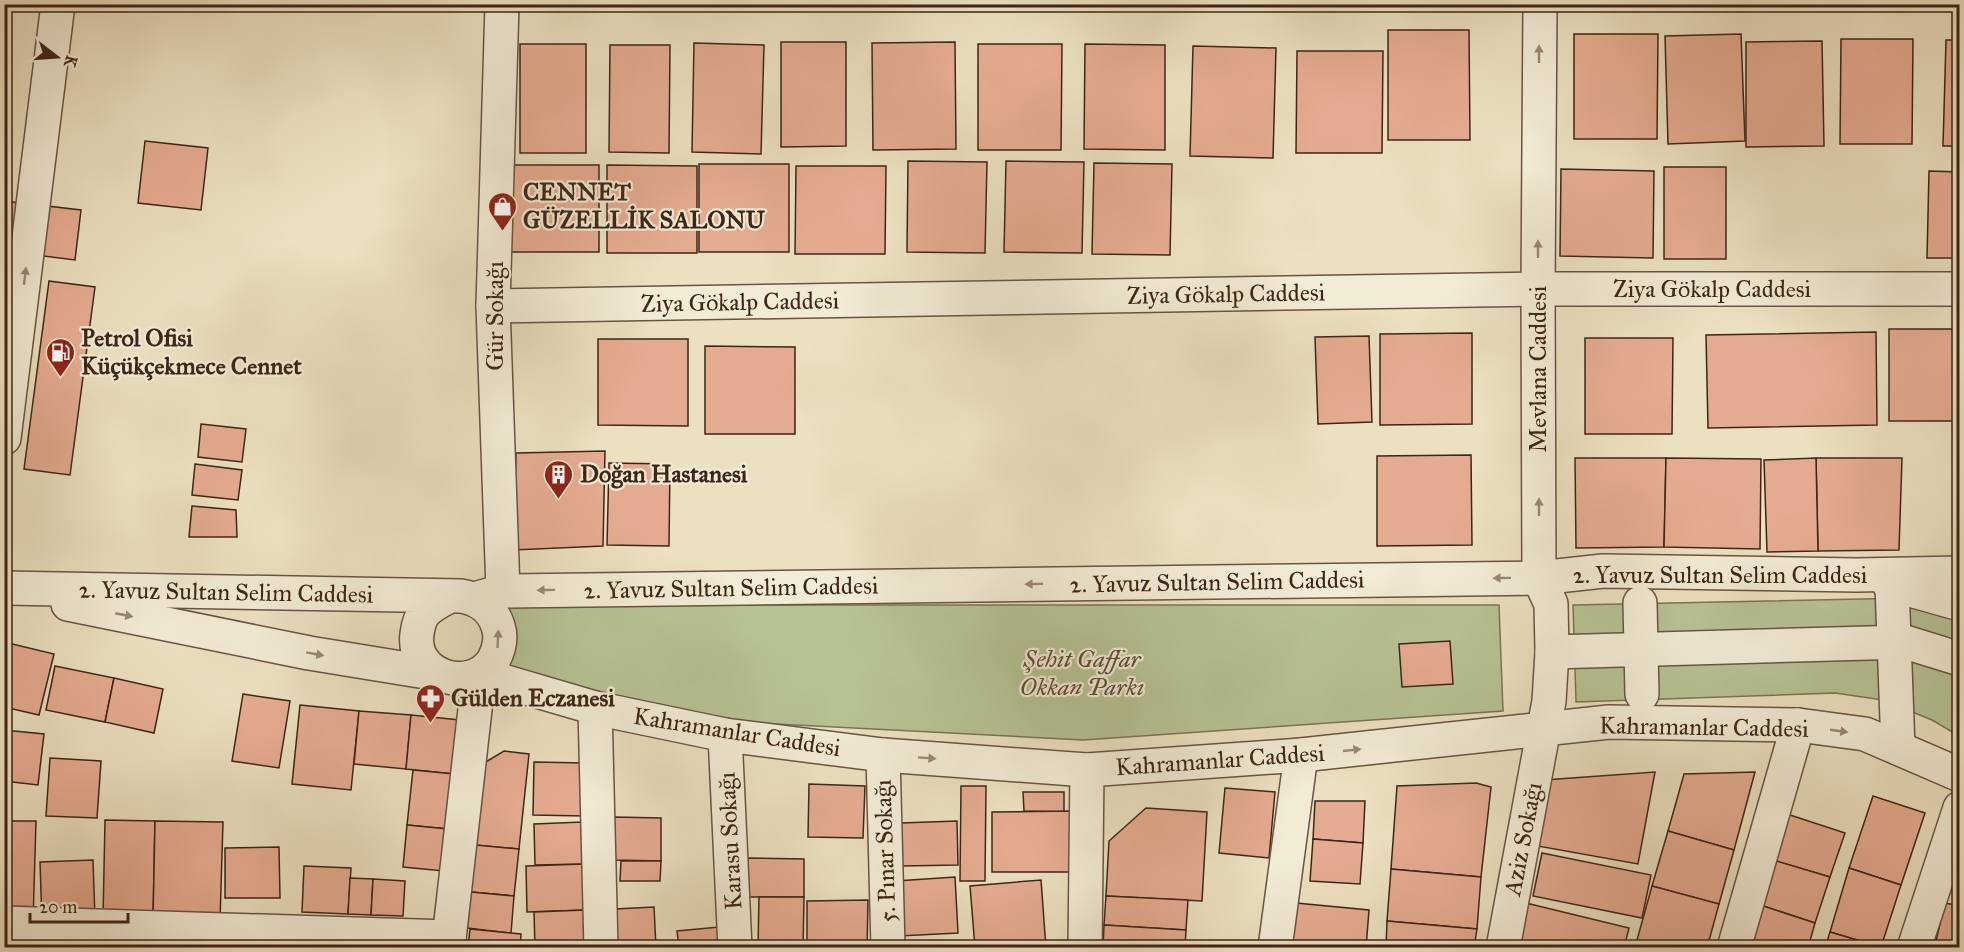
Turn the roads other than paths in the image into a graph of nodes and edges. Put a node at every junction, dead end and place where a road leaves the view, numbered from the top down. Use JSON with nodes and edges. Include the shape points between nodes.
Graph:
{"nodes":[{"id":1,"x":58,"y":4,"type":"edge"},
{"id":2,"x":502,"y":4,"type":"edge"},
{"id":3,"x":1540,"y":4,"type":"edge"},
{"id":4,"x":1538,"y":289,"type":"junction"},
{"id":5,"x":1959,"y":289,"type":"edge"},
{"id":6,"x":493,"y":306,"type":"junction"},
{"id":7,"x":4,"y":438,"type":"edge"},
{"id":8,"x":1959,"y":573,"type":"edge"},
{"id":9,"x":1857,"y":575,"type":"junction"},
{"id":10,"x":1539,"y":578,"type":"junction"},
{"id":11,"x":1892,"y":585,"type":"junction"},
{"id":12,"x":4,"y":590,"type":"edge"},
{"id":13,"x":475,"y":595,"type":"junction"},
{"id":14,"x":1640,"y":603,"type":"dead end"},
{"id":15,"x":1959,"y":604,"type":"edge"},
{"id":16,"x":1894,"y":642,"type":"junction"},
{"id":17,"x":1641,"y":648,"type":"junction"},
{"id":18,"x":1552,"y":652,"type":"junction"},
{"id":19,"x":1959,"y":659,"type":"edge"},
{"id":20,"x":438,"y":674,"type":"junction"},
{"id":21,"x":479,"y":674,"type":"junction"},
{"id":22,"x":1642,"y":694,"type":"dead end"},
{"id":23,"x":595,"y":708,"type":"junction"},
{"id":24,"x":1798,"y":725,"type":"junction"},
{"id":25,"x":1544,"y":730,"type":"junction"},
{"id":26,"x":725,"y":735,"type":"junction"},
{"id":27,"x":1898,"y":748,"type":"junction"},
{"id":28,"x":883,"y":755,"type":"junction"},
{"id":29,"x":1301,"y":755,"type":"junction"},
{"id":30,"x":1087,"y":771,"type":"junction"},
{"id":31,"x":1959,"y":775,"type":"edge"},
{"id":32,"x":1959,"y":808,"type":"edge"},
{"id":33,"x":4,"y":923,"type":"edge"},
{"id":34,"x":449,"y":942,"type":"edge"},
{"id":35,"x":601,"y":948,"type":"edge"},
{"id":36,"x":735,"y":948,"type":"edge"},
{"id":37,"x":888,"y":948,"type":"edge"},
{"id":38,"x":1085,"y":948,"type":"edge"},
{"id":39,"x":1275,"y":948,"type":"edge"},
{"id":40,"x":1503,"y":948,"type":"edge"},
{"id":41,"x":1734,"y":948,"type":"edge"},
{"id":42,"x":1914,"y":948,"type":"edge"}],
"edges":[{"from":7,"to":1,"type":"street","one_way":true},
{"from":2,"to":6,"type":"street","name":"Gür Sokağı"},
{"from":4,"to":3,"type":"street","name":"Mevlana Caddesi","one_way":true},
{"from":4,"to":5,"type":"street","name":"Ziya Gökalp Caddesi"},
{"from":4,"to":6,"type":"street","name":"Ziya Gökalp Caddesi"},
{"from":10,"to":4,"type":"street","name":"Mevlana Caddesi","one_way":true},
{"from":6,"to":13,"type":"street","name":"Gür Sokağı"},
{"from":8,"to":9,"type":"street","name":"2. Yavuz Sultan Selim Caddesi"},
{"from":9,"to":10,"type":"street","name":"2. Yavuz Sultan Selim Caddesi","via":[[1603,571]]},
{"from":9,"to":11,"type":"street"},
{"from":10,"to":13,"type":"street","name":"2. Yavuz Sultan Selim Caddesi","one_way":true},
{"from":10,"to":18,"type":"street","name":"Mevlana Caddesi","via":[[1551,604]]},
{"from":11,"to":15,"type":"street"},
{"from":11,"to":16,"type":"street"},
{"from":12,"to":13,"type":"street","name":"2. Yavuz Sultan Selim Caddesi"},
{"from":12,"to":20,"type":"street","one_way":true,"via":[[309,653]]},
{"from":13,"to":20,"type":"street","via":[[424,613],[418,625],[419,653]]},
{"from":21,"to":13,"type":"street","one_way":true,"via":[[497,654],[500,642],[494,616]]},
{"from":14,"to":17,"type":"street"},
{"from":16,"to":17,"type":"street"},
{"from":16,"to":19,"type":"street"},
{"from":16,"to":27,"type":"street"},
{"from":17,"to":18,"type":"street"},
{"from":17,"to":22,"type":"street"},
{"from":18,"to":25,"type":"street","name":"Mevlana Caddesi"},
{"from":20,"to":21,"type":"street","via":[[451,679]]},
{"from":21,"to":23,"type":"street","name":"Kahramanlar Caddesi"},
{"from":21,"to":34,"type":"street"},
{"from":23,"to":26,"type":"street","name":"Kahramanlar Caddesi"},
{"from":23,"to":35,"type":"street"},
{"from":24,"to":25,"type":"street","name":"Kahramanlar Caddesi","via":[[1609,722]]},
{"from":24,"to":27,"type":"street","name":"Kahramanlar Caddesi","one_way":true,"via":[[1865,734]]},
{"from":24,"to":41,"type":"street"},
{"from":29,"to":25,"type":"street","name":"Kahramanlar Caddesi","one_way":true},
{"from":25,"to":40,"type":"street","name":"Aziz Sokağı"},
{"from":26,"to":28,"type":"street","name":"Kahramanlar Caddesi"},
{"from":26,"to":36,"type":"street","name":"Karasu Sokağı"},
{"from":27,"to":31,"type":"street","name":"Kahramanlar Caddesi"},
{"from":28,"to":30,"type":"street","name":"Kahramanlar Caddesi","one_way":true},
{"from":28,"to":37,"type":"street","name":"5. Pınar Sokağı"},
{"from":29,"to":30,"type":"street","name":"Kahramanlar Caddesi"},
{"from":29,"to":39,"type":"street"},
{"from":30,"to":38,"type":"street"},
{"from":32,"to":42,"type":"street"},
{"from":33,"to":34,"type":"street"}]}
